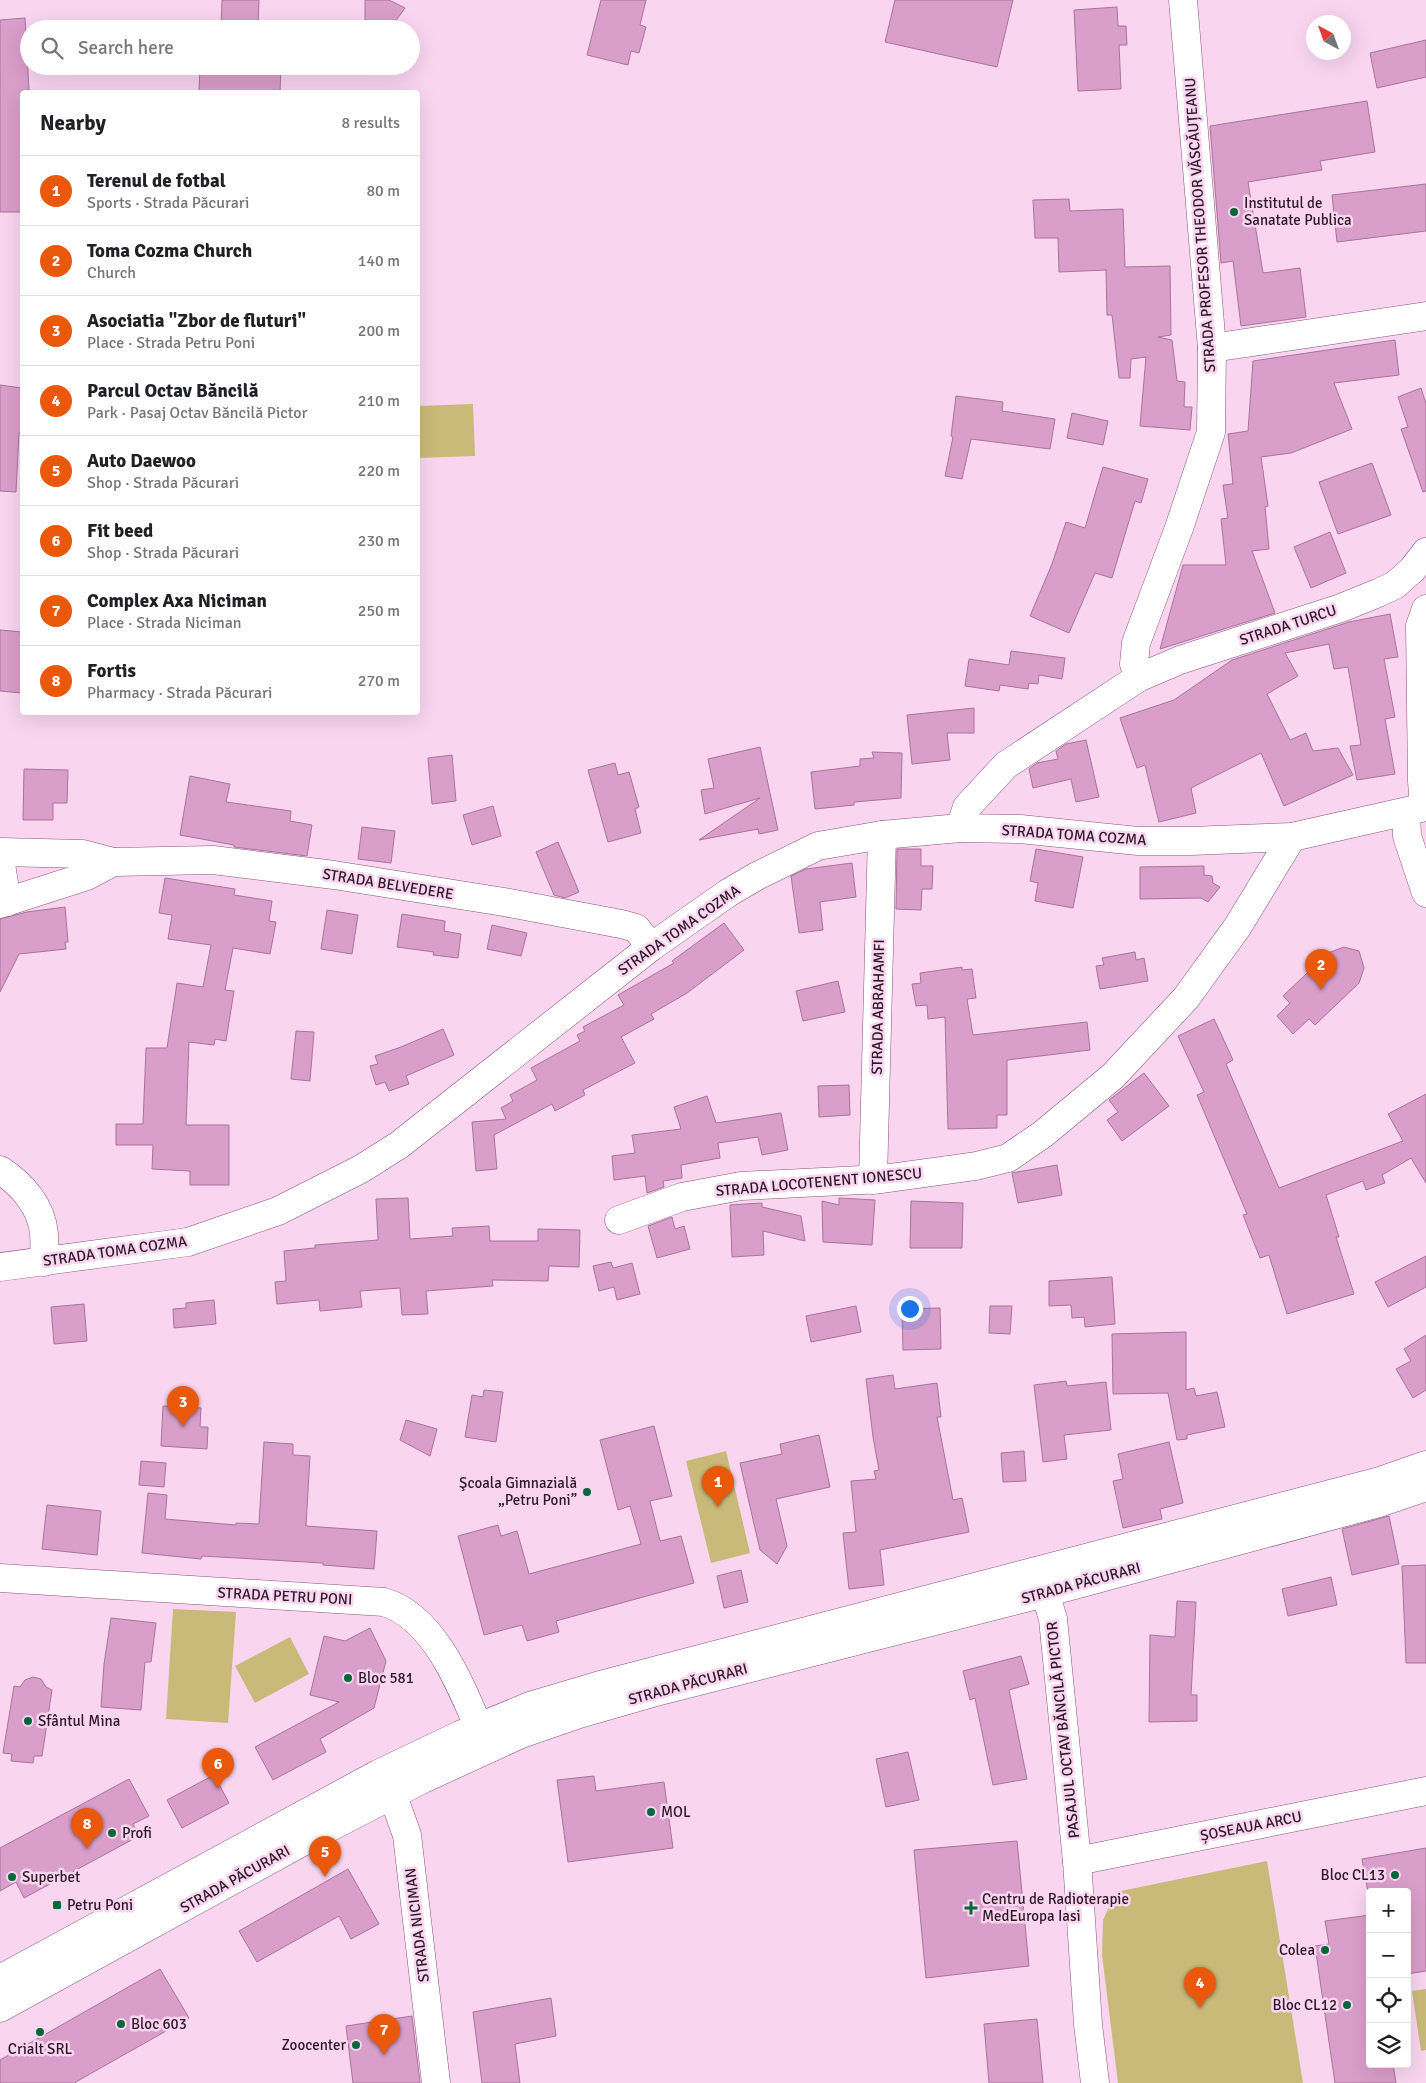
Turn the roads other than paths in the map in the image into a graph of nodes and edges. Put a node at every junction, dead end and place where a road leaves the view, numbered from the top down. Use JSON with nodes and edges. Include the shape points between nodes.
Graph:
{"nodes":[{"id":1,"x":1183,"y":0,"type":"edge"},
{"id":2,"x":1426,"y":316,"type":"edge"},
{"id":3,"x":1212,"y":348,"type":"junction"},
{"id":4,"x":1421,"y":571,"type":"edge"},
{"id":5,"x":1426,"y":609,"type":"edge"},
{"id":6,"x":1138,"y":678,"type":"junction"},
{"id":7,"x":1419,"y":809,"type":"edge"},
{"id":8,"x":960,"y":828,"type":"junction"},
{"id":9,"x":882,"y":835,"type":"junction"},
{"id":10,"x":1292,"y":837,"type":"junction"},
{"id":11,"x":0,"y":852,"type":"edge"},
{"id":12,"x":0,"y":858,"type":"edge"},
{"id":13,"x":113,"y":862,"type":"junction"},
{"id":14,"x":1426,"y":893,"type":"edge"},
{"id":15,"x":4,"y":903,"type":"edge"},
{"id":16,"x":651,"y":947,"type":"junction"},
{"id":17,"x":0,"y":1170,"type":"edge"},
{"id":18,"x":873,"y":1180,"type":"junction"},
{"id":19,"x":620,"y":1220,"type":"dead end"},
{"id":20,"x":44,"y":1262,"type":"junction"},
{"id":21,"x":0,"y":1267,"type":"edge"},
{"id":22,"x":1426,"y":1465,"type":"edge"},
{"id":23,"x":1426,"y":1487,"type":"edge"},
{"id":24,"x":0,"y":1578,"type":"edge"},
{"id":25,"x":1042,"y":1582,"type":"junction"},
{"id":26,"x":483,"y":1738,"type":"junction"},
{"id":27,"x":384,"y":1785,"type":"junction"},
{"id":28,"x":1426,"y":1791,"type":"edge"},
{"id":29,"x":1077,"y":1861,"type":"junction"},
{"id":30,"x":0,"y":1979,"type":"edge"},
{"id":31,"x":0,"y":2008,"type":"edge"},
{"id":32,"x":436,"y":2083,"type":"edge"},
{"id":33,"x":1095,"y":2083,"type":"edge"}],
"edges":[{"from":1,"to":3,"type":"street","name":"STRADA PROFESOR THEODOR VĂSCĂUȚEANU"},
{"from":2,"to":3,"type":"street"},
{"from":3,"to":6,"type":"street","name":"STRADA PROFESOR THEODOR VĂSCĂUȚEANU","via":[[1211,432],[1136,643],[1134,664]]},
{"from":4,"to":6,"type":"street","name":"STRADA TURCU","via":[[1371,596],[1180,660]]},
{"from":5,"to":7,"type":"street","via":[[1420,626],[1422,781]]},
{"from":6,"to":8,"type":"street","via":[[1006,766],[967,807]]},
{"from":7,"to":10,"type":"street","name":"STRADA TOMA COZMA"},
{"from":7,"to":14,"type":"street","via":[[1407,836]]},
{"from":8,"to":9,"type":"street","name":"STRADA TOMA COZMA"},
{"from":8,"to":10,"type":"street","name":"STRADA TOMA COZMA","via":[[1020,829],[1138,841]]},
{"from":9,"to":16,"type":"street","name":"STRADA TOMA COZMA","via":[[818,846],[784,862],[728,893]]},
{"from":9,"to":18,"type":"street","name":"STRADA ABRAHAMFI"},
{"from":10,"to":18,"type":"street","name":"STRADA LOCOTENENT IONESCU","via":[[1238,926],[1186,998],[1113,1076],[1043,1134],[995,1163]]},
{"from":11,"to":13,"type":"street","via":[[83,854]]},
{"from":12,"to":15,"type":"street"},
{"from":13,"to":15,"type":"street","via":[[87,876]]},
{"from":13,"to":16,"type":"street","name":"STRADA BELVEDERE","via":[[213,860],[353,878],[620,924],[636,928]]},
{"from":16,"to":20,"type":"street","name":"STRADA TOMA COZMA","via":[[399,1145],[361,1169],[278,1211],[188,1242]]},
{"from":17,"to":20,"type":"street","via":[[30,1196],[38,1212],[44,1233]]},
{"from":18,"to":19,"type":"street","name":"STRADA LOCOTENENT IONESCU","via":[[741,1186],[682,1197]]},
{"from":20,"to":21,"type":"street","name":"STRADA TOMA COZMA"},
{"from":22,"to":25,"type":"street","name":"STRADA PĂCURARI"},
{"from":23,"to":25,"type":"street","name":"STRADA PĂCURARI","via":[[1379,1503]]},
{"from":24,"to":26,"type":"street","name":"STRADA PETRU PONI","via":[[384,1602],[398,1606],[414,1616],[455,1674]]},
{"from":25,"to":26,"type":"street","name":"STRADA PĂCURARI","via":[[606,1706],[530,1732]]},
{"from":25,"to":29,"type":"street","name":"PASAJUL OCTAV BĂNCILĂ PICTOR","via":[[1053,1619]]},
{"from":26,"to":27,"type":"street","name":"STRADA PĂCURARI"},
{"from":27,"to":30,"type":"street","name":"STRADA PĂCURARI"},
{"from":27,"to":31,"type":"street","name":"STRADA PĂCURARI","via":[[304,1841]]},
{"from":27,"to":32,"type":"street","name":"STRADA NICIMAN","via":[[407,1835]]},
{"from":28,"to":29,"type":"street","name":"ȘOSEAUA ARCU"},
{"from":29,"to":33,"type":"street","name":"PASAJUL OCTAV BĂNCILĂ PICTOR"}]}
